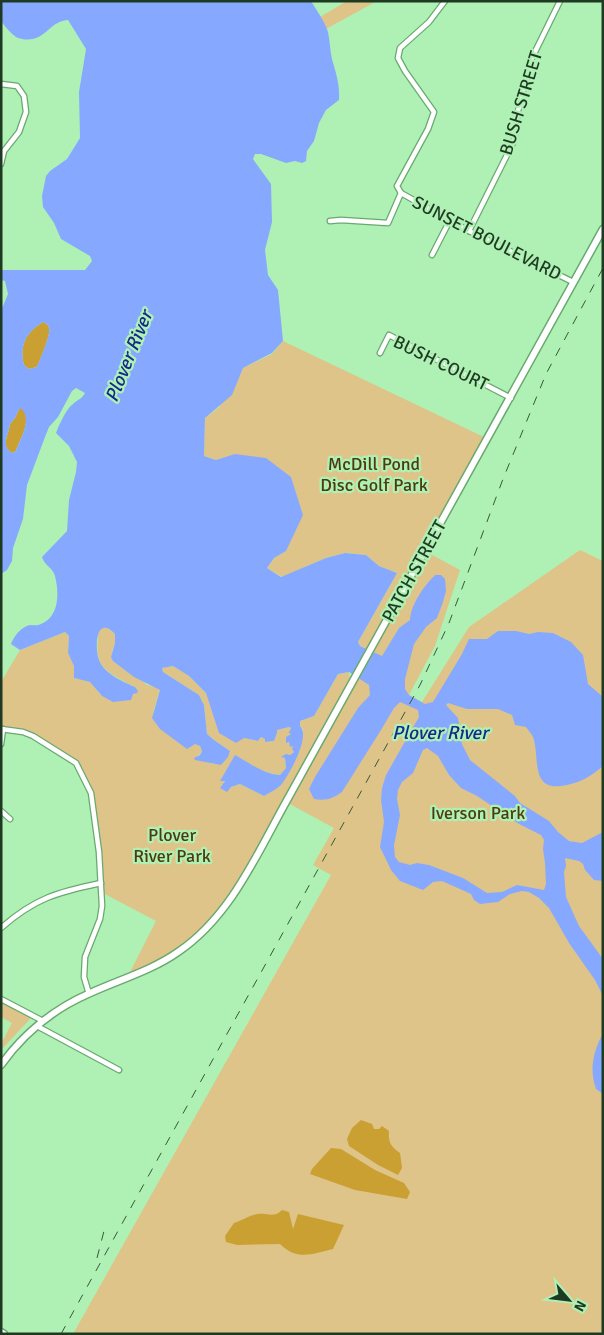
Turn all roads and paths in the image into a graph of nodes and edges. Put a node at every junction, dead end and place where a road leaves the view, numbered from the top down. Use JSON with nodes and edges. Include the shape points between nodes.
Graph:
{"nodes":[{"id":1,"x":445,"y":1,"type":"edge"},
{"id":2,"x":560,"y":1,"type":"edge"},
{"id":3,"x":1,"y":84,"type":"edge"},
{"id":4,"x":2,"y":151,"type":"edge"},
{"id":5,"x":1,"y":164,"type":"edge"},
{"id":6,"x":401,"y":193,"type":"junction"},
{"id":7,"x":450,"y":220,"type":"junction"},
{"id":8,"x":330,"y":221,"type":"dead end"},
{"id":9,"x":603,"y":229,"type":"edge"},
{"id":10,"x":469,"y":231,"type":"junction"},
{"id":11,"x":432,"y":256,"type":"dead end"},
{"id":12,"x":573,"y":282,"type":"junction"},
{"id":13,"x":380,"y":353,"type":"dead end"},
{"id":14,"x":511,"y":398,"type":"junction"},
{"id":15,"x":2,"y":729,"type":"edge"},
{"id":16,"x":1,"y":744,"type":"edge"},
{"id":17,"x":1,"y":811,"type":"edge"},
{"id":18,"x":10,"y":819,"type":"dead end"},
{"id":19,"x":101,"y":883,"type":"junction"},
{"id":20,"x":1,"y":928,"type":"edge"},
{"id":21,"x":88,"y":994,"type":"junction"},
{"id":22,"x":1,"y":999,"type":"edge"},
{"id":23,"x":43,"y":1021,"type":"junction"},
{"id":24,"x":37,"y":1026,"type":"junction"},
{"id":25,"x":1,"y":1065,"type":"edge"},
{"id":26,"x":119,"y":1070,"type":"dead end"}],
"edges":[{"from":1,"to":6,"type":"street","via":[[429,22],[400,48],[398,58],[401,65],[434,112],[397,186]]},
{"from":2,"to":10,"type":"street","name":"BUSH STREET","via":[[530,62],[514,141]]},
{"from":3,"to":4,"type":"street","via":[[17,86],[24,96],[26,112],[19,132]]},
{"from":4,"to":5,"type":"street"},
{"from":6,"to":7,"type":"street","name":"SUNSET BOULEVARD"},
{"from":6,"to":8,"type":"street","name":"SUNSET BOULEVARD","via":[[388,223]]},
{"from":7,"to":10,"type":"street","name":"SUNSET BOULEVARD"},
{"from":7,"to":11,"type":"street"},
{"from":9,"to":12,"type":"street","name":"PATCH STREET"},
{"from":10,"to":12,"type":"street","name":"SUNSET BOULEVARD"},
{"from":12,"to":14,"type":"street","name":"PATCH STREET"},
{"from":13,"to":14,"type":"street","name":"BUSH COURT","via":[[390,335]]},
{"from":14,"to":21,"type":"street","name":"PATCH STREET","via":[[235,893],[208,927],[177,953]]},
{"from":15,"to":16,"type":"street"},
{"from":15,"to":19,"type":"street","via":[[33,736],[76,763],[90,793]]},
{"from":17,"to":18,"type":"street"},
{"from":19,"to":20,"type":"street","via":[[46,898],[26,907]]},
{"from":19,"to":21,"type":"street","via":[[100,919],[85,957],[84,976]]},
{"from":21,"to":23,"type":"street","name":"PATCH STREET"},
{"from":22,"to":23,"type":"street"},
{"from":23,"to":24,"type":"street","name":"PATCH STREET"},
{"from":24,"to":25,"type":"street","name":"PATCH STREET"},
{"from":24,"to":26,"type":"street"}]}
